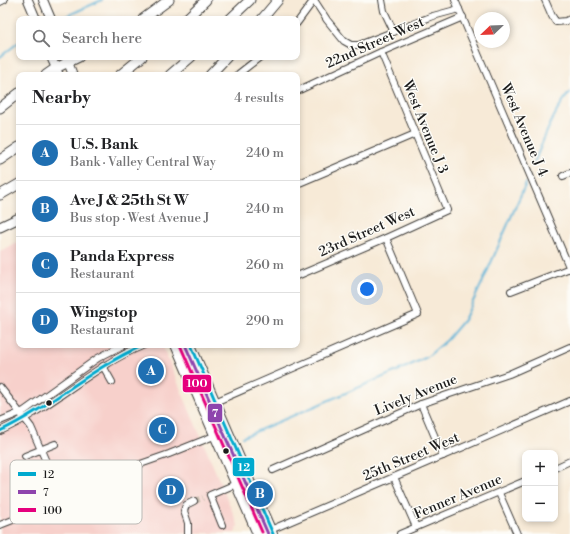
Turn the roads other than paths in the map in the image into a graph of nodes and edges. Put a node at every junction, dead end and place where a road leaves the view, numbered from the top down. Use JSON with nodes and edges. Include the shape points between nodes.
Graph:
{"nodes":[{"id":1,"x":4,"y":0,"type":"edge"},
{"id":2,"x":28,"y":0,"type":"edge"},
{"id":3,"x":170,"y":0,"type":"edge"},
{"id":4,"x":206,"y":0,"type":"edge"},
{"id":5,"x":250,"y":0,"type":"edge"},
{"id":6,"x":278,"y":0,"type":"edge"},
{"id":7,"x":314,"y":0,"type":"edge"},
{"id":8,"x":382,"y":0,"type":"edge"},
{"id":9,"x":455,"y":0,"type":"edge"},
{"id":10,"x":545,"y":0,"type":"edge"},
{"id":11,"x":0,"y":2,"type":"edge"},
{"id":12,"x":44,"y":2,"type":"edge"},
{"id":13,"x":459,"y":9,"type":"junction"},
{"id":14,"x":35,"y":16,"type":"edge"},
{"id":15,"x":50,"y":16,"type":"edge"},
{"id":16,"x":147,"y":16,"type":"edge"},
{"id":17,"x":189,"y":16,"type":"edge"},
{"id":18,"x":233,"y":16,"type":"edge"},
{"id":19,"x":265,"y":16,"type":"edge"},
{"id":20,"x":463,"y":17,"type":"junction"},
{"id":21,"x":570,"y":19,"type":"edge"},
{"id":22,"x":300,"y":20,"type":"edge"},
{"id":23,"x":394,"y":32,"type":"junction"},
{"id":24,"x":381,"y":52,"type":"junction"},
{"id":25,"x":52,"y":60,"type":"edge"},
{"id":26,"x":67,"y":60,"type":"edge"},
{"id":27,"x":138,"y":60,"type":"edge"},
{"id":28,"x":187,"y":60,"type":"edge"},
{"id":29,"x":225,"y":60,"type":"edge"},
{"id":30,"x":256,"y":60,"type":"edge"},
{"id":31,"x":57,"y":72,"type":"edge"},
{"id":32,"x":72,"y":72,"type":"edge"},
{"id":33,"x":124,"y":72,"type":"edge"},
{"id":34,"x":173,"y":72,"type":"edge"},
{"id":35,"x":213,"y":72,"type":"edge"},
{"id":36,"x":241,"y":72,"type":"edge"},
{"id":37,"x":300,"y":90,"type":"edge"},
{"id":38,"x":16,"y":95,"type":"edge"},
{"id":39,"x":0,"y":108,"type":"edge"},
{"id":40,"x":415,"y":134,"type":"junction"},
{"id":41,"x":16,"y":149,"type":"edge"},
{"id":42,"x":0,"y":160,"type":"edge"},
{"id":43,"x":570,"y":173,"type":"edge"},
{"id":44,"x":563,"y":176,"type":"dead end"},
{"id":45,"x":300,"y":183,"type":"edge"},
{"id":46,"x":16,"y":186,"type":"edge"},
{"id":47,"x":0,"y":195,"type":"edge"},
{"id":48,"x":446,"y":210,"type":"joint"},
{"id":49,"x":16,"y":219,"type":"edge"},
{"id":50,"x":0,"y":227,"type":"edge"},
{"id":51,"x":386,"y":238,"type":"junction"},
{"id":52,"x":570,"y":269,"type":"edge"},
{"id":53,"x":300,"y":275,"type":"edge"},
{"id":54,"x":511,"y":291,"type":"dead end"},
{"id":55,"x":570,"y":347,"type":"edge"},
{"id":56,"x":117,"y":348,"type":"edge"},
{"id":57,"x":138,"y":348,"type":"edge"},
{"id":58,"x":176,"y":348,"type":"edge"},
{"id":59,"x":191,"y":348,"type":"edge"},
{"id":60,"x":103,"y":366,"type":"junction"},
{"id":61,"x":112,"y":382,"type":"dead end"},
{"id":62,"x":0,"y":387,"type":"edge"},
{"id":63,"x":570,"y":401,"type":"edge"},
{"id":64,"x":215,"y":402,"type":"junction"},
{"id":65,"x":421,"y":404,"type":"junction"},
{"id":66,"x":19,"y":413,"type":"junction"},
{"id":67,"x":24,"y":419,"type":"junction"},
{"id":68,"x":0,"y":421,"type":"edge"},
{"id":69,"x":0,"y":431,"type":"edge"},
{"id":70,"x":214,"y":436,"type":"junction"},
{"id":71,"x":55,"y":444,"type":"dead end"},
{"id":72,"x":41,"y":450,"type":"junction"},
{"id":73,"x":25,"y":456,"type":"dead end"},
{"id":74,"x":443,"y":456,"type":"junction"},
{"id":75,"x":45,"y":460,"type":"edge"},
{"id":76,"x":570,"y":461,"type":"edge"},
{"id":77,"x":142,"y":463,"type":"edge"},
{"id":78,"x":558,"y":467,"type":"edge"},
{"id":79,"x":272,"y":470,"type":"dead end"},
{"id":80,"x":394,"y":477,"type":"junction"},
{"id":81,"x":522,"y":482,"type":"edge"},
{"id":82,"x":236,"y":484,"type":"junction"},
{"id":83,"x":499,"y":493,"type":"junction"},
{"id":84,"x":210,"y":495,"type":"junction"},
{"id":85,"x":203,"y":498,"type":"tunnel mouth"},
{"id":86,"x":194,"y":502,"type":"tunnel mouth"},
{"id":87,"x":10,"y":521,"type":"edge"},
{"id":88,"x":0,"y":525,"type":"edge"},
{"id":89,"x":222,"y":525,"type":"dead end"},
{"id":90,"x":416,"y":527,"type":"junction"},
{"id":91,"x":272,"y":532,"type":"edge"},
{"id":92,"x":188,"y":534,"type":"edge"},
{"id":93,"x":257,"y":534,"type":"edge"},
{"id":94,"x":261,"y":534,"type":"edge"},
{"id":95,"x":400,"y":534,"type":"edge"},
{"id":96,"x":517,"y":534,"type":"edge"}],
"edges":[{"from":1,"to":11,"type":"street"},
{"from":2,"to":14,"type":"main road"},
{"from":3,"to":16,"type":"highway"},
{"from":4,"to":17,"type":"highway"},
{"from":5,"to":18,"type":"highway"},
{"from":6,"to":19,"type":"highway"},
{"from":7,"to":22,"type":"street"},
{"from":7,"to":23,"type":"street","via":[[344,41],[351,45],[359,45]]},
{"from":8,"to":23,"type":"street"},
{"from":9,"to":13,"type":"street","name":"West Avenue J 4"},
{"from":10,"to":21,"type":"street","via":[[556,22]]},
{"from":12,"to":15,"type":"main road"},
{"from":13,"to":20,"type":"street","name":"West Avenue J 4"},
{"from":13,"to":23,"type":"street","via":[[433,16]]},
{"from":20,"to":24,"type":"street","name":"22nd Street West"},
{"from":20,"to":52,"type":"street","name":"West Avenue J 4"},
{"from":24,"to":37,"type":"street","name":"22nd Street West"},
{"from":24,"to":40,"type":"street","name":"West Avenue J 3"},
{"from":25,"to":31,"type":"main road"},
{"from":26,"to":31,"type":"highway"},
{"from":26,"to":32,"type":"main road"},
{"from":27,"to":33,"type":"highway"},
{"from":28,"to":34,"type":"highway"},
{"from":29,"to":35,"type":"highway"},
{"from":30,"to":36,"type":"street"},
{"from":38,"to":39,"type":"highway"},
{"from":40,"to":45,"type":"street"},
{"from":40,"to":48,"type":"street","name":"West Avenue J 3"},
{"from":41,"to":42,"type":"highway"},
{"from":43,"to":44,"type":"street"},
{"from":46,"to":47,"type":"highway"},
{"from":48,"to":51,"type":"street","name":"23rd Street West"},
{"from":49,"to":50,"type":"highway"},
{"from":51,"to":53,"type":"street","name":"23rd Street West"},
{"from":51,"to":64,"type":"street","via":[[418,314]]},
{"from":52,"to":54,"type":"street"},
{"from":55,"to":65,"type":"street","name":"Lively Avenue","via":[[509,374]]},
{"from":56,"to":66,"type":"street","via":[[98,358]]},
{"from":57,"to":60,"type":"street"},
{"from":58,"to":70,"type":"main road"},
{"from":59,"to":64,"type":"main road"},
{"from":60,"to":61,"type":"street"},
{"from":60,"to":67,"type":"street"},
{"from":62,"to":66,"type":"street"},
{"from":63,"to":74,"type":"street","name":"25th Street West"},
{"from":64,"to":91,"type":"main road"},
{"from":65,"to":74,"type":"street"},
{"from":65,"to":79,"type":"street","name":"Lively Avenue"},
{"from":66,"to":67,"type":"street"},
{"from":66,"to":68,"type":"street"},
{"from":67,"to":69,"type":"street"},
{"from":67,"to":72,"type":"street","via":[[31,427]]},
{"from":70,"to":77,"type":"street"},
{"from":70,"to":82,"type":"main road"},
{"from":71,"to":72,"type":"street"},
{"from":72,"to":73,"type":"street"},
{"from":72,"to":75,"type":"street"},
{"from":74,"to":80,"type":"street","name":"25th Street West"},
{"from":76,"to":78,"type":"street"},
{"from":80,"to":90,"type":"street"},
{"from":80,"to":91,"type":"street","name":"25th Street West"},
{"from":81,"to":83,"type":"street","name":"Fenner Avenue"},
{"from":82,"to":84,"type":"street"},
{"from":82,"to":93,"type":"main road"},
{"from":83,"to":90,"type":"street","name":"Fenner Avenue"},
{"from":83,"to":96,"type":"street"},
{"from":84,"to":85,"type":"street"},
{"from":84,"to":89,"type":"street"},
{"from":86,"to":92,"type":"street","via":[[186,505],[184,511]]},
{"from":87,"to":88,"type":"street"},
{"from":90,"to":95,"type":"street","name":"Fenner Avenue"},
{"from":91,"to":94,"type":"street","name":"25th Street West"}]}
